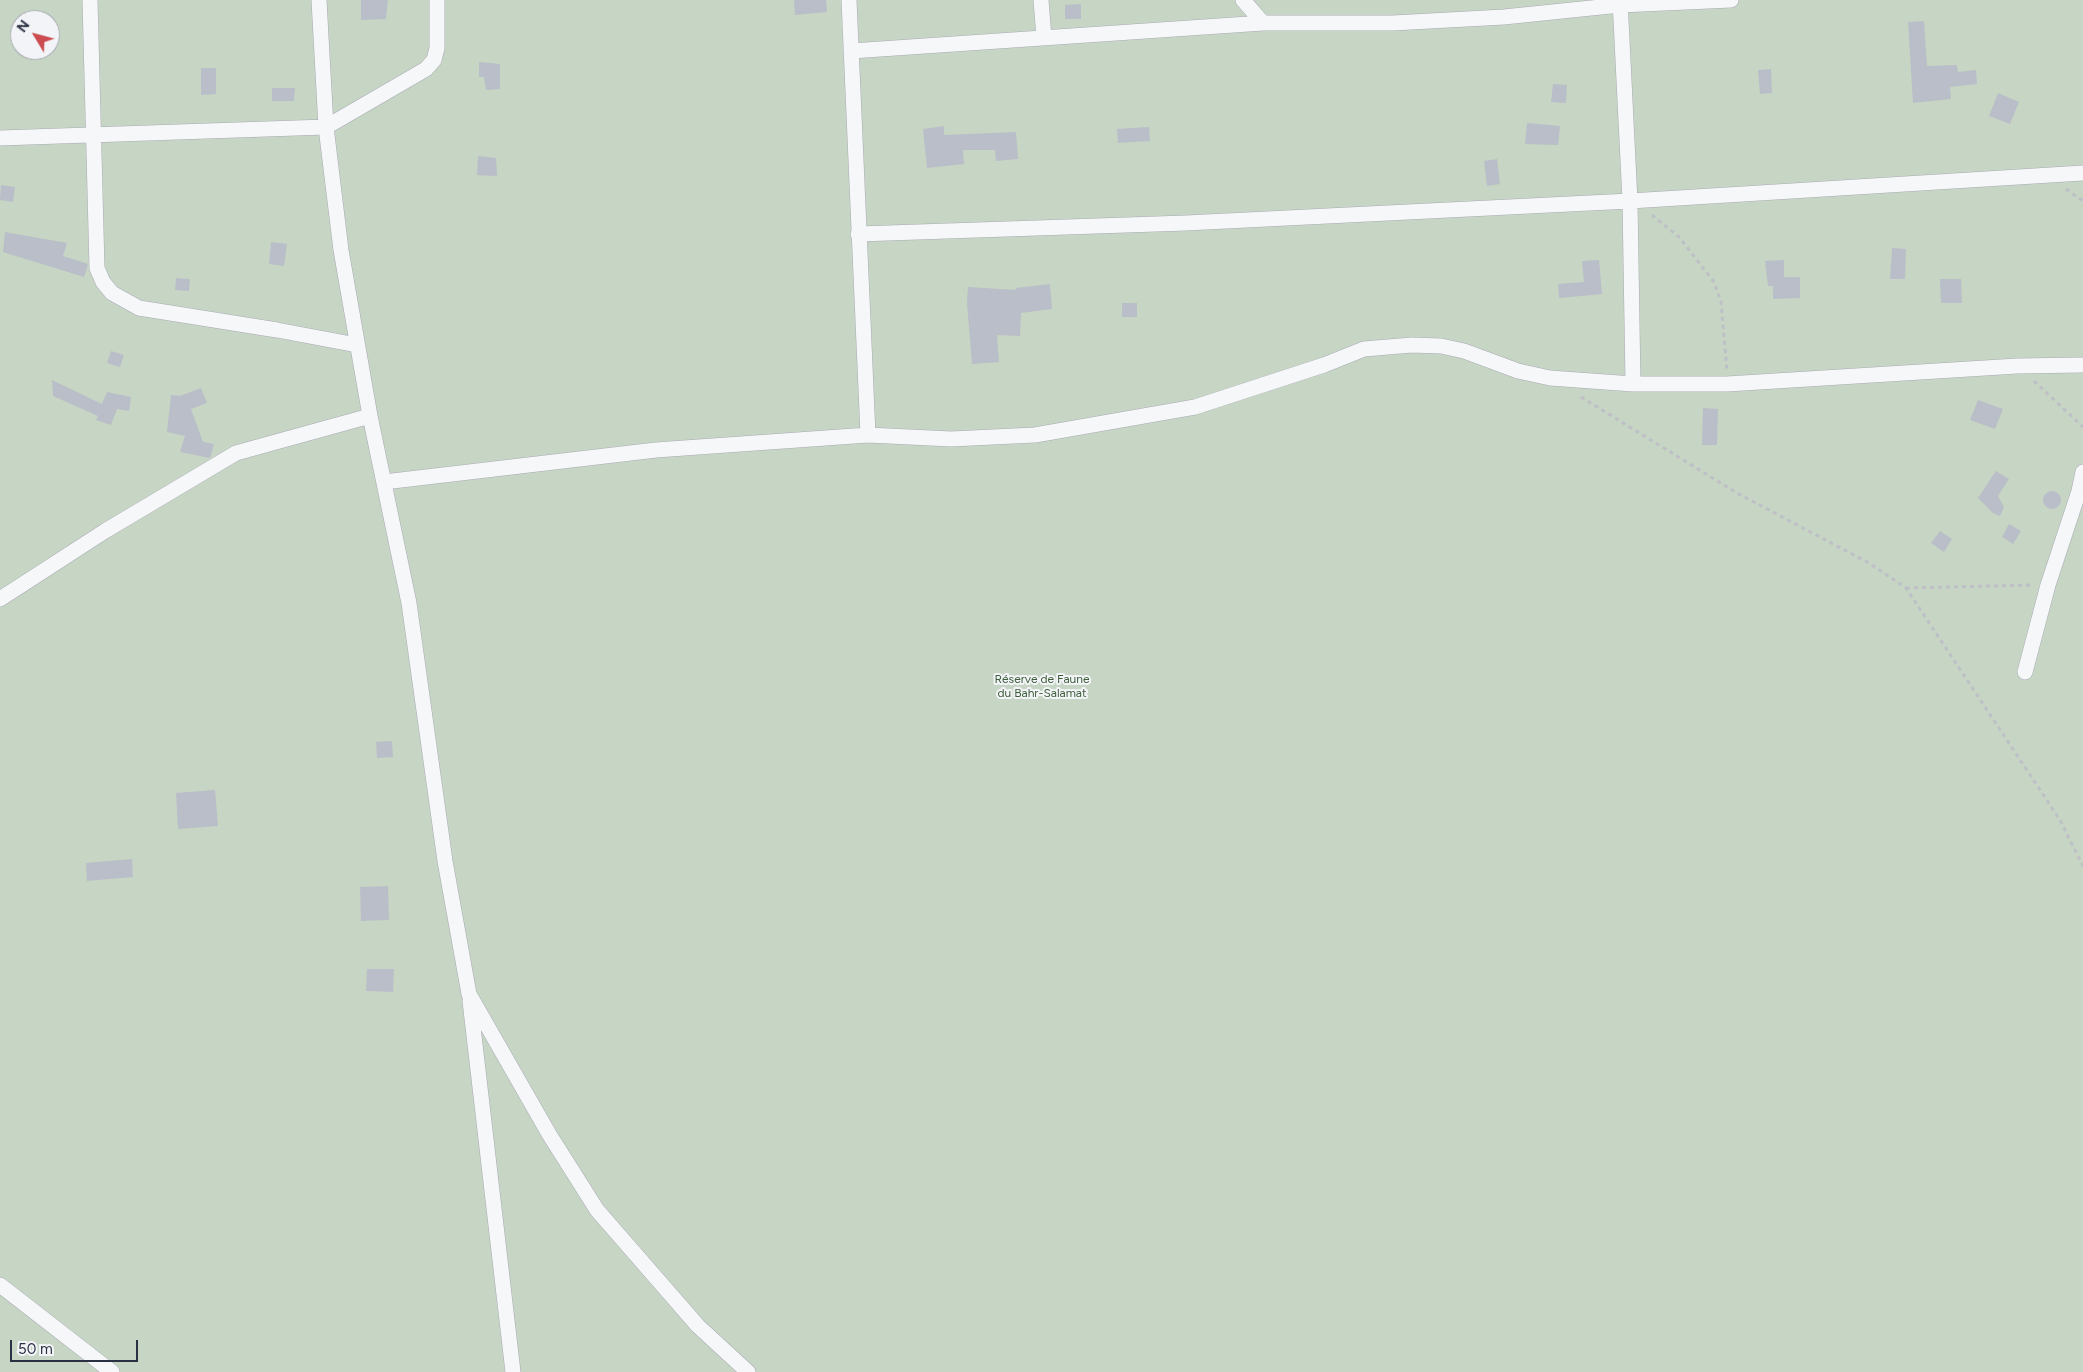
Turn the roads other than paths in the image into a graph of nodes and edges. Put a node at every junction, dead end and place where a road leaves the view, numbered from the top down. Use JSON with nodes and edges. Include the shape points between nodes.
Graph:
{"nodes":[{"id":1,"x":90,"y":0,"type":"edge"},
{"id":2,"x":319,"y":0,"type":"edge"},
{"id":3,"x":437,"y":0,"type":"edge"},
{"id":4,"x":849,"y":0,"type":"edge"},
{"id":5,"x":1042,"y":0,"type":"edge"},
{"id":6,"x":1243,"y":0,"type":"edge"},
{"id":7,"x":1732,"y":0,"type":"edge"},
{"id":8,"x":1620,"y":3,"type":"edge"},
{"id":9,"x":1263,"y":23,"type":"junction"},
{"id":10,"x":1044,"y":38,"type":"junction"},
{"id":11,"x":851,"y":50,"type":"junction"},
{"id":12,"x":326,"y":127,"type":"junction"},
{"id":13,"x":94,"y":136,"type":"junction"},
{"id":14,"x":0,"y":138,"type":"edge"},
{"id":15,"x":2083,"y":173,"type":"edge"},
{"id":16,"x":1630,"y":201,"type":"junction"},
{"id":17,"x":858,"y":234,"type":"junction"},
{"id":18,"x":357,"y":345,"type":"junction"},
{"id":19,"x":2083,"y":365,"type":"edge"},
{"id":20,"x":1633,"y":384,"type":"junction"},
{"id":21,"x":370,"y":416,"type":"junction"},
{"id":22,"x":868,"y":435,"type":"junction"},
{"id":23,"x":2083,"y":472,"type":"edge"},
{"id":24,"x":384,"y":482,"type":"junction"},
{"id":25,"x":0,"y":599,"type":"edge"},
{"id":26,"x":2025,"y":672,"type":"dead end"},
{"id":27,"x":469,"y":994,"type":"junction"},
{"id":28,"x":0,"y":1285,"type":"edge"},
{"id":29,"x":112,"y":1372,"type":"edge"},
{"id":30,"x":513,"y":1372,"type":"edge"},
{"id":31,"x":748,"y":1372,"type":"edge"}],
"edges":[{"from":1,"to":13,"type":"street"},
{"from":2,"to":12,"type":"street"},
{"from":3,"to":12,"type":"street","via":[[437,48],[434,60],[426,70]]},
{"from":4,"to":11,"type":"street"},
{"from":5,"to":10,"type":"street"},
{"from":6,"to":9,"type":"street"},
{"from":7,"to":8,"type":"street"},
{"from":8,"to":9,"type":"street","via":[[1504,17],[1393,23]]},
{"from":8,"to":16,"type":"street"},
{"from":9,"to":10,"type":"street"},
{"from":10,"to":11,"type":"street"},
{"from":11,"to":17,"type":"street"},
{"from":12,"to":13,"type":"street"},
{"from":12,"to":18,"type":"street"},
{"from":13,"to":14,"type":"street"},
{"from":13,"to":18,"type":"street","via":[[97,268],[112,293],[139,308]]},
{"from":15,"to":16,"type":"street"},
{"from":16,"to":17,"type":"street","via":[[1186,223]]},
{"from":16,"to":20,"type":"street"},
{"from":17,"to":22,"type":"street"},
{"from":18,"to":21,"type":"street"},
{"from":19,"to":20,"type":"street","via":[[2017,366],[1727,384]]},
{"from":20,"to":22,"type":"street","via":[[1550,378],[1518,371],[1464,351],[1412,345],[1364,349],[1195,407],[1035,435],[952,439]]},
{"from":21,"to":24,"type":"street"},
{"from":21,"to":25,"type":"street","via":[[236,453],[104,531]]},
{"from":22,"to":24,"type":"street","via":[[656,450]]},
{"from":23,"to":26,"type":"street"},
{"from":24,"to":27,"type":"street","via":[[410,603],[445,861]]},
{"from":27,"to":30,"type":"street"},
{"from":27,"to":31,"type":"street","via":[[549,1134],[597,1210],[698,1326]]},
{"from":28,"to":29,"type":"street"}]}
